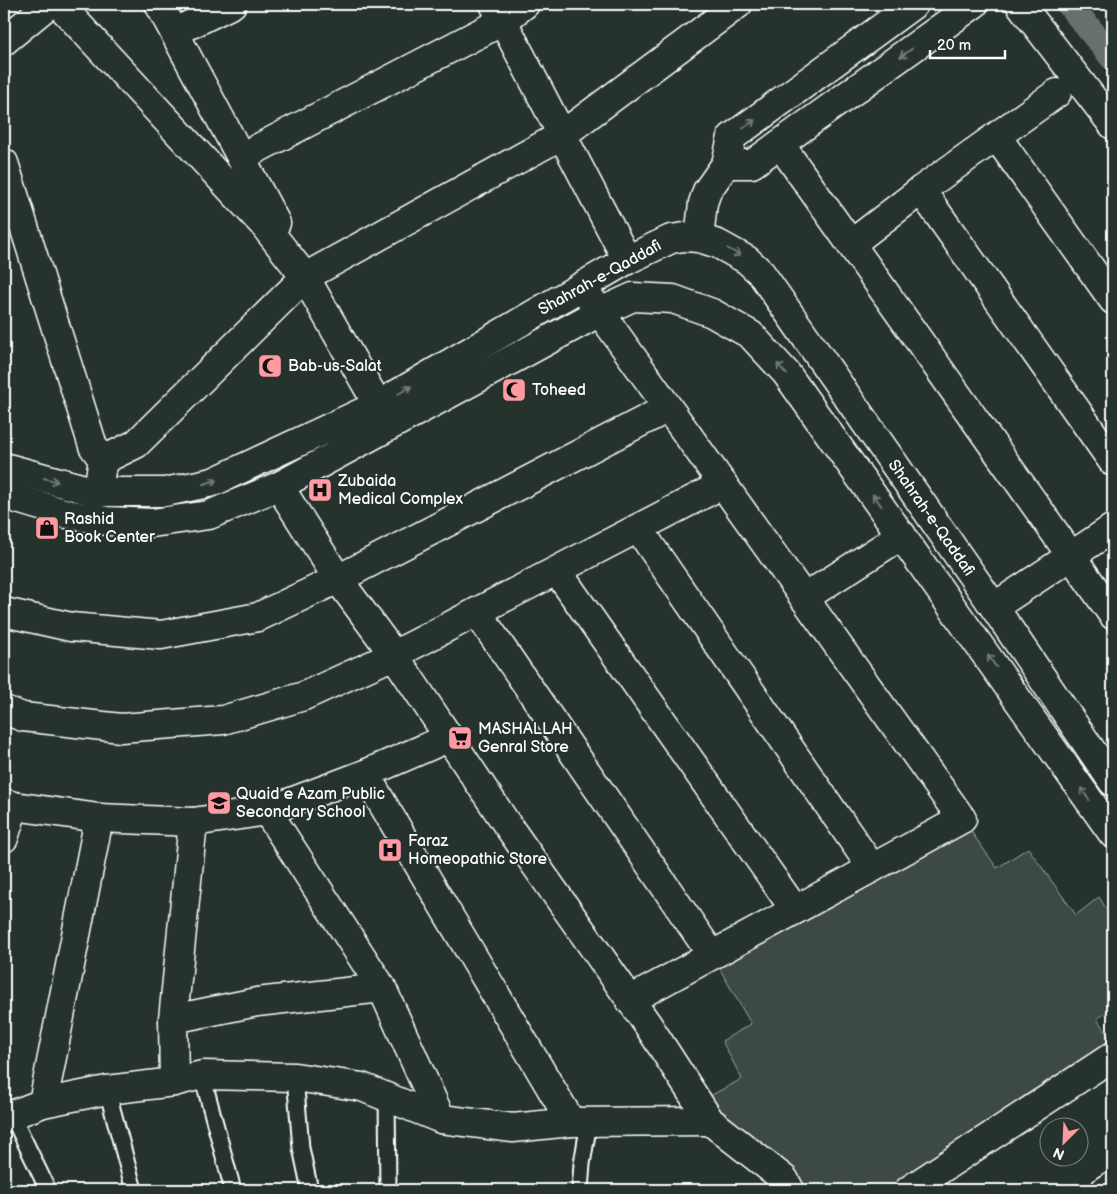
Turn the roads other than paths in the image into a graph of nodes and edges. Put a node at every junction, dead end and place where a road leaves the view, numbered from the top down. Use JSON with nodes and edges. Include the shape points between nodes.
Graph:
{"nodes":[{"id":1,"x":49,"y":4,"type":"edge"},
{"id":2,"x":59,"y":4,"type":"edge"},
{"id":3,"x":160,"y":4,"type":"edge"},
{"id":4,"x":232,"y":4,"type":"edge"},
{"id":5,"x":525,"y":4,"type":"edge"},
{"id":6,"x":738,"y":4,"type":"edge"},
{"id":7,"x":914,"y":4,"type":"edge"},
{"id":8,"x":974,"y":4,"type":"edge"},
{"id":9,"x":1020,"y":4,"type":"edge"},
{"id":10,"x":498,"y":12,"type":"edge"},
{"id":11,"x":175,"y":32,"type":"junction"},
{"id":12,"x":4,"y":41,"type":"edge"},
{"id":13,"x":1057,"y":93,"type":"dead end"},
{"id":14,"x":1113,"y":125,"type":"edge"},
{"id":15,"x":562,"y":135,"type":"junction"},
{"id":16,"x":997,"y":137,"type":"junction"},
{"id":17,"x":780,"y":144,"type":"junction"},
{"id":18,"x":241,"y":157,"type":"junction"},
{"id":19,"x":4,"y":163,"type":"edge"},
{"id":20,"x":726,"y":164,"type":"junction"},
{"id":21,"x":921,"y":190,"type":"junction"},
{"id":22,"x":698,"y":238,"type":"junction"},
{"id":23,"x":851,"y":244,"type":"junction"},
{"id":24,"x":627,"y":260,"type":"junction"},
{"id":25,"x":305,"y":277,"type":"junction"},
{"id":26,"x":582,"y":287,"type":"junction"},
{"id":27,"x":1113,"y":300,"type":"edge"},
{"id":28,"x":600,"y":312,"type":"junction"},
{"id":29,"x":378,"y":405,"type":"junction"},
{"id":30,"x":668,"y":408,"type":"junction"},
{"id":31,"x":103,"y":460,"type":"junction"},
{"id":32,"x":1113,"y":462,"type":"edge"},
{"id":33,"x":4,"y":467,"type":"edge"},
{"id":34,"x":723,"y":484,"type":"junction"},
{"id":35,"x":279,"y":486,"type":"junction"},
{"id":36,"x":183,"y":488,"type":"junction"},
{"id":37,"x":96,"y":492,"type":"junction"},
{"id":38,"x":4,"y":495,"type":"edge"},
{"id":39,"x":186,"y":518,"type":"junction"},
{"id":40,"x":638,"y":528,"type":"junction"},
{"id":41,"x":1113,"y":528,"type":"edge"},
{"id":42,"x":902,"y":535,"type":"junction"},
{"id":43,"x":1071,"y":556,"type":"junction"},
{"id":44,"x":557,"y":571,"type":"junction"},
{"id":45,"x":338,"y":578,"type":"junction"},
{"id":46,"x":804,"y":598,"type":"junction"},
{"id":47,"x":994,"y":607,"type":"junction"},
{"id":48,"x":4,"y":612,"type":"edge"},
{"id":49,"x":477,"y":612,"type":"junction"},
{"id":50,"x":1113,"y":615,"type":"edge"},
{"id":51,"x":394,"y":655,"type":"junction"},
{"id":52,"x":4,"y":710,"type":"edge"},
{"id":53,"x":448,"y":738,"type":"junction"},
{"id":54,"x":364,"y":774,"type":"junction"},
{"id":55,"x":1113,"y":782,"type":"edge"},
{"id":56,"x":9,"y":804,"type":"edge"},
{"id":57,"x":267,"y":811,"type":"junction"},
{"id":58,"x":99,"y":818,"type":"junction"},
{"id":59,"x":193,"y":822,"type":"junction"},
{"id":60,"x":1113,"y":834,"type":"edge"},
{"id":61,"x":4,"y":838,"type":"edge"},
{"id":62,"x":872,"y":868,"type":"junction"},
{"id":63,"x":795,"y":910,"type":"junction"},
{"id":64,"x":712,"y":955,"type":"junction"},
{"id":65,"x":382,"y":988,"type":"junction"},
{"id":66,"x":630,"y":1000,"type":"junction"},
{"id":67,"x":173,"y":1019,"type":"junction"},
{"id":68,"x":1113,"y":1056,"type":"edge"},
{"id":69,"x":202,"y":1075,"type":"junction"},
{"id":70,"x":296,"y":1077,"type":"junction"},
{"id":71,"x":174,"y":1082,"type":"junction"},
{"id":72,"x":107,"y":1090,"type":"junction"},
{"id":73,"x":387,"y":1097,"type":"junction"},
{"id":74,"x":42,"y":1103,"type":"junction"},
{"id":75,"x":8,"y":1117,"type":"edge"},
{"id":76,"x":441,"y":1119,"type":"junction"},
{"id":77,"x":710,"y":1121,"type":"junction"},
{"id":78,"x":580,"y":1122,"type":"junction"},
{"id":79,"x":1113,"y":1185,"type":"edge"},
{"id":80,"x":48,"y":1190,"type":"edge"},
{"id":81,"x":134,"y":1190,"type":"edge"},
{"id":82,"x":233,"y":1190,"type":"edge"},
{"id":83,"x":310,"y":1190,"type":"edge"},
{"id":84,"x":388,"y":1190,"type":"edge"},
{"id":85,"x":580,"y":1190,"type":"edge"},
{"id":86,"x":790,"y":1190,"type":"edge"},
{"id":87,"x":909,"y":1190,"type":"edge"},
{"id":88,"x":1104,"y":1190,"type":"edge"}],
"edges":[{"from":1,"to":12,"type":"street"},
{"from":2,"to":25,"type":"street","via":[[264,225]]},
{"from":3,"to":11,"type":"street"},
{"from":4,"to":11,"type":"street"},
{"from":5,"to":10,"type":"street"},
{"from":6,"to":15,"type":"street"},
{"from":20,"to":7,"type":"street","one_way":true,"via":[[732,137]]},
{"from":8,"to":17,"type":"street","one_way":true},
{"from":9,"to":14,"type":"street"},
{"from":10,"to":15,"type":"street"},
{"from":10,"to":18,"type":"street"},
{"from":11,"to":18,"type":"street"},
{"from":13,"to":16,"type":"street"},
{"from":15,"to":24,"type":"street"},
{"from":15,"to":25,"type":"street"},
{"from":16,"to":21,"type":"street"},
{"from":16,"to":27,"type":"street"},
{"from":17,"to":20,"type":"street","via":[[752,164]]},
{"from":17,"to":23,"type":"street"},
{"from":18,"to":25,"type":"street"},
{"from":19,"to":31,"type":"street","via":[[93,446]]},
{"from":20,"to":22,"type":"street","via":[[707,191]]},
{"from":21,"to":23,"type":"street"},
{"from":21,"to":32,"type":"street"},
{"from":22,"to":24,"type":"street","name":"Shahrah-e-Qaddafi","via":[[671,239]]},
{"from":22,"to":47,"type":"street","name":"Shahrah-e-Qaddafi","one_way":true,"via":[[734,251],[761,273]]},
{"from":23,"to":43,"type":"street"},
{"from":24,"to":26,"type":"street","name":"Shahrah-e-Qaddafi"},
{"from":25,"to":29,"type":"street"},
{"from":25,"to":31,"type":"street","via":[[136,444]]},
{"from":26,"to":28,"type":"street"},
{"from":29,"to":26,"type":"street","name":"Shahrah-e-Qaddafi","one_way":true},
{"from":28,"to":30,"type":"street"},
{"from":28,"to":35,"type":"street","name":"Shahrah-e-Qaddafi"},
{"from":42,"to":28,"type":"street","name":"Shahrah-e-Qaddafi","one_way":true,"via":[[786,373],[751,335],[712,313],[673,299],[633,297]]},
{"from":36,"to":29,"type":"street","name":"Shahrah-e-Qaddafi","one_way":true,"via":[[212,482]]},
{"from":30,"to":34,"type":"street"},
{"from":30,"to":45,"type":"street"},
{"from":31,"to":37,"type":"street"},
{"from":33,"to":37,"type":"street","name":"Shahrah-e-Qaddafi","one_way":true},
{"from":34,"to":40,"type":"street"},
{"from":34,"to":46,"type":"street"},
{"from":35,"to":39,"type":"street","name":"Shahrah-e-Qaddafi","via":[[208,515]]},
{"from":35,"to":45,"type":"street"},
{"from":36,"to":37,"type":"street","name":"Shahrah-e-Qaddafi","via":[[165,492]]},
{"from":36,"to":39,"type":"street"},
{"from":38,"to":39,"type":"street","name":"Shahrah-e-Qaddafi","via":[[67,514],[107,521],[152,523]]},
{"from":40,"to":44,"type":"street"},
{"from":40,"to":62,"type":"street"},
{"from":41,"to":43,"type":"street"},
{"from":42,"to":46,"type":"street"},
{"from":60,"to":42,"type":"street","name":"Shahrah-e-Qaddafi","one_way":true},
{"from":43,"to":47,"type":"street"},
{"from":43,"to":50,"type":"street"},
{"from":44,"to":49,"type":"street"},
{"from":44,"to":63,"type":"street"},
{"from":45,"to":48,"type":"street","via":[[258,617],[161,635],[71,626]]},
{"from":45,"to":51,"type":"street"},
{"from":46,"to":62,"type":"street","via":[[962,819]]},
{"from":47,"to":55,"type":"street","name":"Shahrah-e-Qaddafi"},
{"from":49,"to":51,"type":"street"},
{"from":49,"to":64,"type":"street"},
{"from":51,"to":52,"type":"street","via":[[304,696],[224,720],[121,728],[23,717]]},
{"from":51,"to":53,"type":"street"},
{"from":53,"to":54,"type":"street"},
{"from":53,"to":66,"type":"street"},
{"from":54,"to":57,"type":"street"},
{"from":54,"to":78,"type":"street"},
{"from":56,"to":58,"type":"street"},
{"from":56,"to":61,"type":"street"},
{"from":57,"to":59,"type":"street"},
{"from":57,"to":65,"type":"street"},
{"from":58,"to":59,"type":"street"},
{"from":58,"to":74,"type":"street"},
{"from":59,"to":67,"type":"street"},
{"from":62,"to":63,"type":"street"},
{"from":63,"to":64,"type":"street"},
{"from":64,"to":66,"type":"street"},
{"from":65,"to":67,"type":"street","via":[[258,1002]]},
{"from":65,"to":76,"type":"street"},
{"from":66,"to":77,"type":"street"},
{"from":67,"to":71,"type":"street"},
{"from":68,"to":87,"type":"street"},
{"from":69,"to":70,"type":"street"},
{"from":69,"to":71,"type":"street"},
{"from":69,"to":82,"type":"lane"},
{"from":70,"to":73,"type":"street","via":[[362,1087]]},
{"from":70,"to":83,"type":"lane","via":[[301,1148]]},
{"from":71,"to":72,"type":"street"},
{"from":72,"to":74,"type":"street"},
{"from":72,"to":81,"type":"lane"},
{"from":73,"to":76,"type":"street"},
{"from":73,"to":84,"type":"lane"},
{"from":74,"to":75,"type":"street"},
{"from":75,"to":80,"type":"lane"},
{"from":76,"to":78,"type":"street","via":[[513,1128]]},
{"from":77,"to":78,"type":"street"},
{"from":77,"to":86,"type":"street","via":[[784,1179]]},
{"from":78,"to":85,"type":"lane"},
{"from":79,"to":88,"type":"street"}]}
